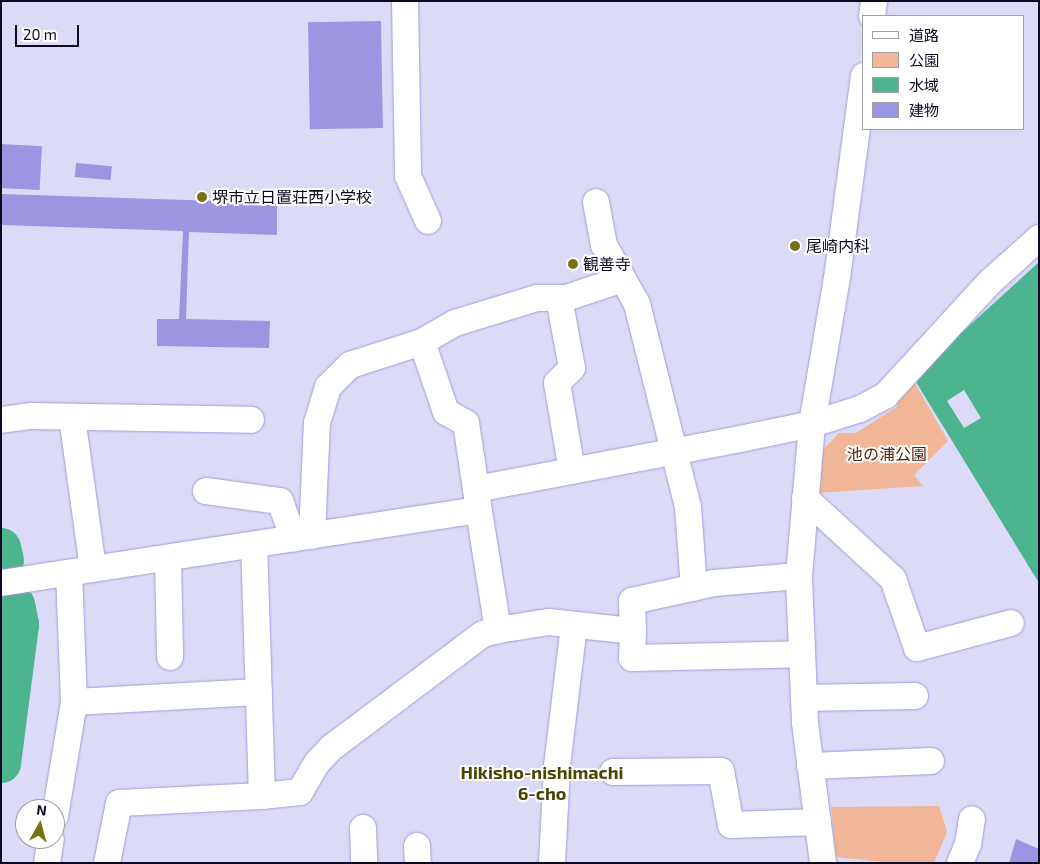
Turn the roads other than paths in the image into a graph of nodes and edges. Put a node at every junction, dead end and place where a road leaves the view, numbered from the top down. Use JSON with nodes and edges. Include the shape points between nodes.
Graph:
{"nodes":[{"id":1,"x":405,"y":1,"type":"edge"},
{"id":2,"x":874,"y":1,"type":"edge"},
{"id":3,"x":872,"y":15,"type":"edge"},
{"id":4,"x":862,"y":91,"type":"edge"},
{"id":5,"x":596,"y":202,"type":"dead end"},
{"id":6,"x":428,"y":221,"type":"dead end"},
{"id":7,"x":1039,"y":238,"type":"edge"},
{"id":8,"x":620,"y":280,"type":"junction"},
{"id":9,"x":562,"y":298,"type":"junction"},
{"id":10,"x":422,"y":342,"type":"junction"},
{"id":11,"x":72,"y":417,"type":"junction"},
{"id":12,"x":1,"y":420,"type":"edge"},
{"id":13,"x":252,"y":420,"type":"dead end"},
{"id":14,"x":812,"y":424,"type":"junction"},
{"id":15,"x":674,"y":452,"type":"junction"},
{"id":16,"x":572,"y":471,"type":"junction"},
{"id":17,"x":206,"y":491,"type":"dead end"},
{"id":18,"x":477,"y":497,"type":"junction"},
{"id":19,"x":806,"y":498,"type":"junction"},
{"id":20,"x":303,"y":538,"type":"junction"},
{"id":21,"x":254,"y":545,"type":"junction"},
{"id":22,"x":168,"y":558,"type":"junction"},
{"id":23,"x":81,"y":571,"type":"junction"},
{"id":24,"x":799,"y":576,"type":"junction"},
{"id":25,"x":1,"y":582,"type":"edge"},
{"id":26,"x":694,"y":588,"type":"junction"},
{"id":27,"x":1011,"y":622,"type":"dead end"},
{"id":28,"x":574,"y":625,"type":"junction"},
{"id":29,"x":498,"y":630,"type":"junction"},
{"id":30,"x":634,"y":631,"type":"junction"},
{"id":31,"x":802,"y":654,"type":"junction"},
{"id":32,"x":170,"y":657,"type":"dead end"},
{"id":33,"x":259,"y":692,"type":"junction"},
{"id":34,"x":916,"y":696,"type":"dead end"},
{"id":35,"x":804,"y":698,"type":"junction"},
{"id":36,"x":74,"y":702,"type":"junction"},
{"id":37,"x":931,"y":761,"type":"dead end"},
{"id":38,"x":810,"y":766,"type":"junction"},
{"id":39,"x":613,"y":772,"type":"dead end"},
{"id":40,"x":262,"y":796,"type":"junction"},
{"id":41,"x":58,"y":799,"type":"edge"},
{"id":42,"x":972,"y":819,"type":"dead end"},
{"id":43,"x":818,"y":822,"type":"junction"},
{"id":44,"x":363,"y":828,"type":"dead end"},
{"id":45,"x":49,"y":849,"type":"edge"},
{"id":46,"x":47,"y":863,"type":"edge"},
{"id":47,"x":107,"y":863,"type":"edge"},
{"id":48,"x":364,"y":863,"type":"edge"},
{"id":49,"x":552,"y":863,"type":"edge"},
{"id":50,"x":823,"y":863,"type":"edge"},
{"id":51,"x":960,"y":863,"type":"edge"}],
"edges":[{"from":1,"to":6,"type":"street","via":[[408,176]]},
{"from":2,"to":3,"type":"street"},
{"from":4,"to":14,"type":"street","via":[[837,278]]},
{"from":5,"to":8,"type":"street","via":[[604,245]]},
{"from":7,"to":14,"type":"street","via":[[990,282],[886,395],[860,409]]},
{"from":8,"to":9,"type":"street"},
{"from":8,"to":15,"type":"street","via":[[637,304]]},
{"from":9,"to":10,"type":"street","via":[[537,298],[455,323]]},
{"from":9,"to":16,"type":"street","via":[[572,368],[557,383]]},
{"from":10,"to":18,"type":"street","via":[[446,412],[466,423]]},
{"from":10,"to":20,"type":"street","via":[[350,365],[328,387],[317,423]]},
{"from":11,"to":12,"type":"street","via":[[31,416]]},
{"from":11,"to":13,"type":"street"},
{"from":11,"to":23,"type":"street"},
{"from":14,"to":15,"type":"street"},
{"from":14,"to":19,"type":"street"},
{"from":15,"to":16,"type":"street"},
{"from":15,"to":26,"type":"street","via":[[688,507]]},
{"from":16,"to":18,"type":"street"},
{"from":17,"to":20,"type":"street","via":[[280,501]]},
{"from":18,"to":20,"type":"street","via":[[473,511]]},
{"from":18,"to":29,"type":"street"},
{"from":19,"to":24,"type":"street"},
{"from":19,"to":27,"type":"street","via":[[893,579],[916,648]]},
{"from":20,"to":21,"type":"street"},
{"from":21,"to":22,"type":"street"},
{"from":21,"to":33,"type":"street"},
{"from":22,"to":23,"type":"street"},
{"from":22,"to":32,"type":"street"},
{"from":23,"to":25,"type":"street"},
{"from":23,"to":36,"type":"street"},
{"from":24,"to":26,"type":"street"},
{"from":24,"to":31,"type":"street"},
{"from":26,"to":30,"type":"street","via":[[632,601]]},
{"from":28,"to":29,"type":"street","via":[[549,622]]},
{"from":28,"to":30,"type":"street"},
{"from":28,"to":49,"type":"street","via":[[557,766]]},
{"from":29,"to":40,"type":"street","via":[[482,634],[331,748],[317,763],[300,792]]},
{"from":30,"to":31,"type":"street","via":[[632,658]]},
{"from":31,"to":35,"type":"street"},
{"from":33,"to":36,"type":"street"},
{"from":33,"to":40,"type":"street"},
{"from":34,"to":35,"type":"street"},
{"from":35,"to":38,"type":"street"},
{"from":36,"to":41,"type":"street"},
{"from":37,"to":38,"type":"street"},
{"from":38,"to":43,"type":"street"},
{"from":39,"to":43,"type":"street","via":[[721,771],[731,825]]},
{"from":40,"to":47,"type":"street","via":[[119,803]]},
{"from":42,"to":51,"type":"street","via":[[968,844]]},
{"from":43,"to":50,"type":"street"},
{"from":44,"to":48,"type":"street"},
{"from":45,"to":46,"type":"street"}]}
